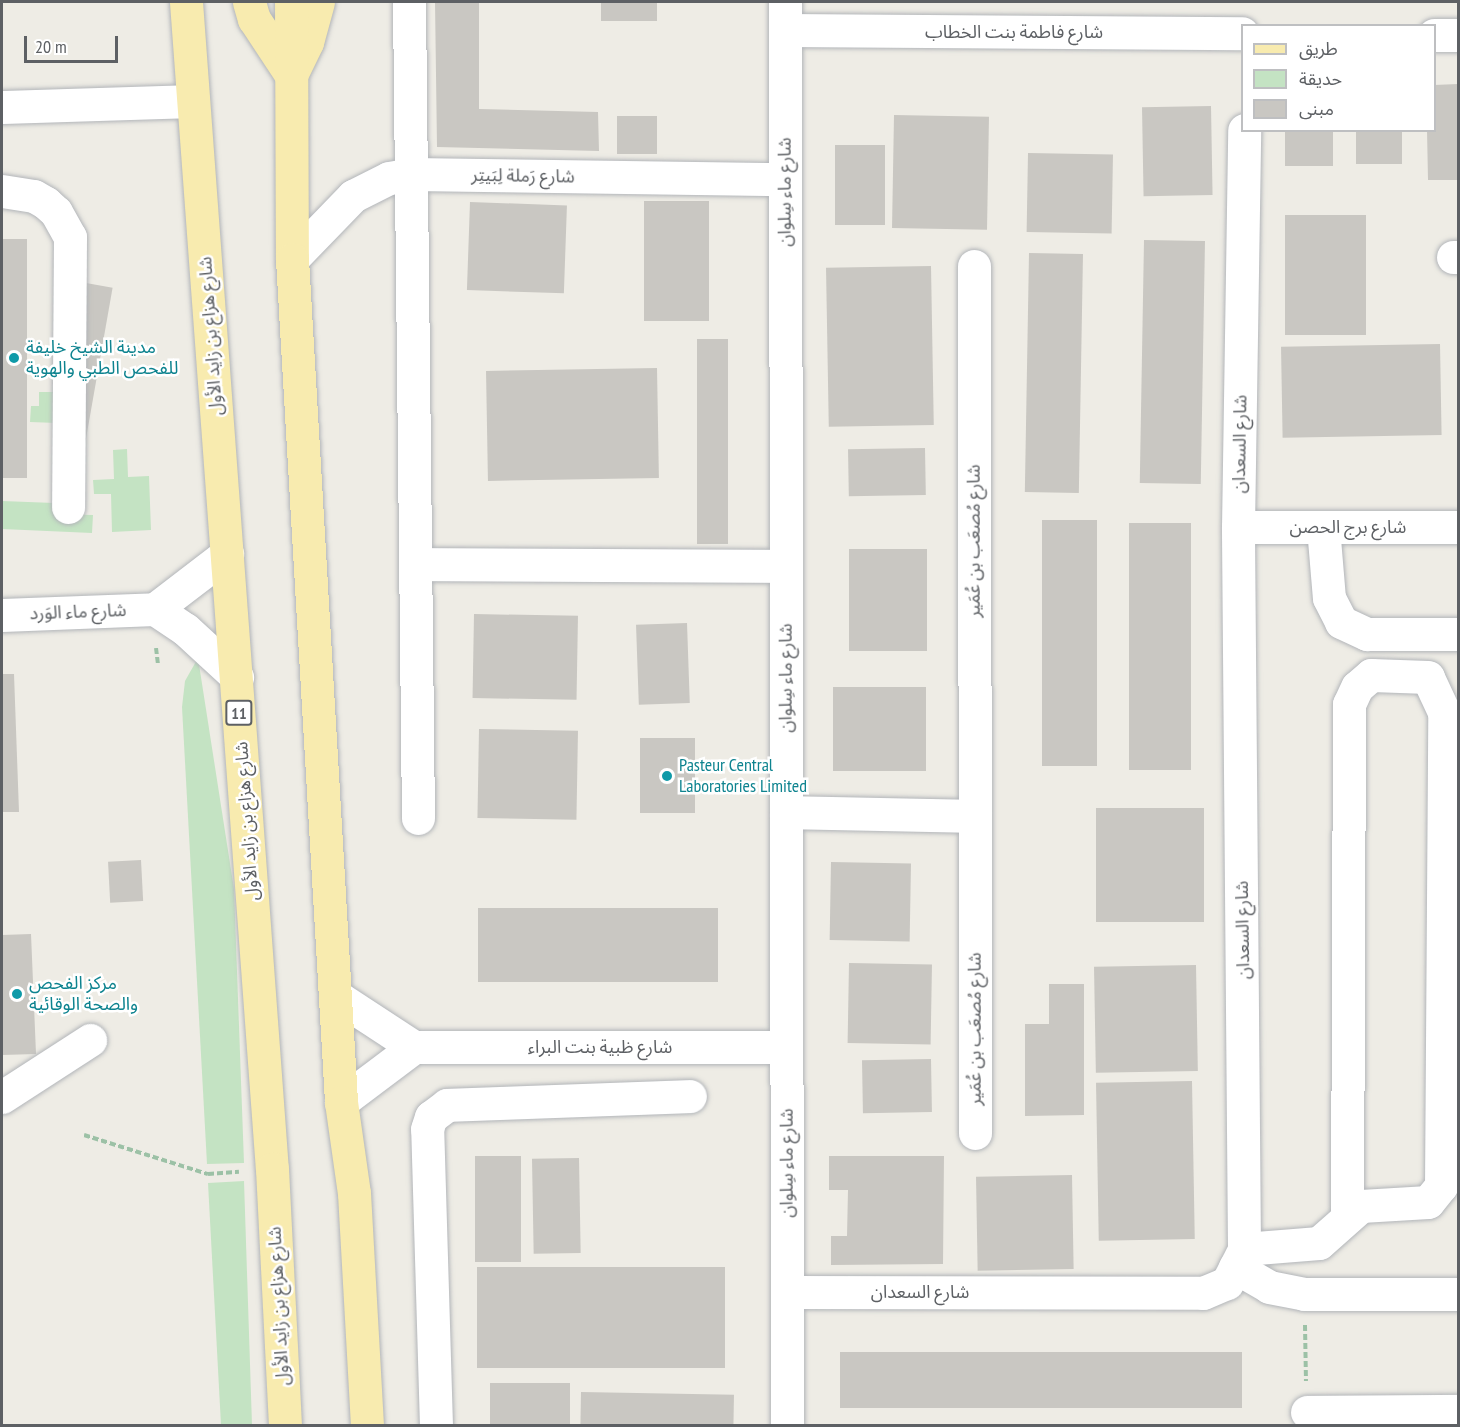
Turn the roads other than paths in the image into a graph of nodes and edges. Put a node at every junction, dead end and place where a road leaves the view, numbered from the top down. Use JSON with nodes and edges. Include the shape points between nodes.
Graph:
{"nodes":[{"id":1,"x":186,"y":2,"type":"edge"},
{"id":2,"x":249,"y":2,"type":"edge"},
{"id":3,"x":291,"y":2,"type":"edge"},
{"id":4,"x":318,"y":2,"type":"edge"},
{"id":5,"x":409,"y":2,"type":"edge"},
{"id":6,"x":785,"y":16,"type":"edge"},
{"id":7,"x":1241,"y":33,"type":"edge"},
{"id":8,"x":1436,"y":35,"type":"edge"},
{"id":9,"x":1458,"y":35,"type":"edge"},
{"id":10,"x":291,"y":75,"type":"junction"},
{"id":11,"x":194,"y":101,"type":"junction"},
{"id":12,"x":2,"y":106,"type":"edge"},
{"id":13,"x":1244,"y":132,"type":"edge"},
{"id":14,"x":411,"y":174,"type":"junction"},
{"id":15,"x":785,"y":179,"type":"junction"},
{"id":16,"x":2,"y":191,"type":"edge"},
{"id":17,"x":292,"y":259,"type":"junction"},
{"id":18,"x":974,"y":266,"type":"dead end"},
{"id":19,"x":68,"y":507,"type":"dead end"},
{"id":20,"x":1458,"y":526,"type":"edge"},
{"id":21,"x":1238,"y":527,"type":"junction"},
{"id":22,"x":1323,"y":527,"type":"junction"},
{"id":23,"x":227,"y":554,"type":"junction"},
{"id":24,"x":415,"y":564,"type":"junction"},
{"id":25,"x":786,"y":566,"type":"junction"},
{"id":26,"x":155,"y":609,"type":"junction"},
{"id":27,"x":2,"y":615,"type":"edge"},
{"id":28,"x":1458,"y":634,"type":"edge"},
{"id":29,"x":237,"y":677,"type":"junction"},
{"id":30,"x":786,"y":812,"type":"junction"},
{"id":31,"x":975,"y":816,"type":"junction"},
{"id":32,"x":418,"y":818,"type":"dead end"},
{"id":33,"x":336,"y":996,"type":"junction"},
{"id":34,"x":90,"y":1040,"type":"dead end"},
{"id":35,"x":414,"y":1047,"type":"junction"},
{"id":36,"x":586,"y":1047,"type":"junction"},
{"id":37,"x":786,"y":1047,"type":"junction"},
{"id":38,"x":690,"y":1096,"type":"dead end"},
{"id":39,"x":2,"y":1097,"type":"edge"},
{"id":40,"x":585,"y":1100,"type":"junction"},
{"id":41,"x":341,"y":1102,"type":"junction"},
{"id":42,"x":975,"y":1133,"type":"dead end"},
{"id":43,"x":1347,"y":1215,"type":"junction"},
{"id":44,"x":1240,"y":1258,"type":"junction"},
{"id":45,"x":787,"y":1292,"type":"junction"},
{"id":46,"x":1458,"y":1294,"type":"edge"},
{"id":47,"x":1458,"y":1411,"type":"edge"},
{"id":48,"x":1307,"y":1412,"type":"road end"},
{"id":49,"x":285,"y":1425,"type":"edge"},
{"id":50,"x":367,"y":1425,"type":"edge"},
{"id":51,"x":436,"y":1425,"type":"edge"},
{"id":52,"x":787,"y":1425,"type":"edge"}],
"edges":[{"from":1,"to":11,"type":"main road","name":"شارع هزاع بن زايد الأول","number":"11"},
{"from":2,"to":10,"type":"main road","via":[[254,19]]},
{"from":3,"to":10,"type":"main road"},
{"from":4,"to":10,"type":"main road","via":[[307,42]]},
{"from":5,"to":14,"type":"street"},
{"from":6,"to":7,"type":"street","name":"شارع فاطمة بنت الخطاب"},
{"from":6,"to":15,"type":"street","name":"شارع ماء سِلوان"},
{"from":8,"to":9,"type":"street"},
{"from":10,"to":17,"type":"main road"},
{"from":11,"to":12,"type":"street"},
{"from":11,"to":23,"type":"main road","name":"شارع هزاع بن زايد الأول","number":"11"},
{"from":13,"to":21,"type":"street","name":"شارع السعدان"},
{"from":14,"to":15,"type":"street","name":"شارع رَملة لِبَيتِر"},
{"from":14,"to":17,"type":"street","name":"شارع رَملة لِبَيتِر","via":[[389,178],[353,196]]},
{"from":14,"to":24,"type":"street"},
{"from":15,"to":25,"type":"street","name":"شارع ماء سِلوان"},
{"from":16,"to":19,"type":"street","via":[[27,194],[46,203],[70,237]]},
{"from":17,"to":33,"type":"main road"},
{"from":18,"to":31,"type":"street","name":"شارع مُصعَب بن عُمَير"},
{"from":20,"to":22,"type":"street","name":"شارع برج الحصن"},
{"from":21,"to":22,"type":"street","name":"شارع برج الحصن"},
{"from":21,"to":44,"type":"street","name":"شارع السعدان"},
{"from":22,"to":28,"type":"street","via":[[1329,598],[1341,622],[1367,634]]},
{"from":23,"to":26,"type":"street"},
{"from":23,"to":29,"type":"main road","name":"شارع هزاع بن زايد الأول","number":"11"},
{"from":24,"to":25,"type":"street"},
{"from":24,"to":32,"type":"street"},
{"from":25,"to":30,"type":"street","name":"شارع ماء سِلوان"},
{"from":26,"to":27,"type":"street","name":"شارع ماء الوَرد"},
{"from":26,"to":29,"type":"street","via":[[185,629]]},
{"from":29,"to":49,"type":"main road","name":"شارع هزاع بن زايد الأول","number":"11","via":[[272,1169]]},
{"from":30,"to":31,"type":"street"},
{"from":30,"to":37,"type":"street","name":"شارع ماء سِلوان"},
{"from":31,"to":42,"type":"street","name":"شارع مُصعَب بن عُمَير"},
{"from":33,"to":35,"type":"street"},
{"from":33,"to":41,"type":"main road"},
{"from":34,"to":39,"type":"street"},
{"from":35,"to":36,"type":"street","name":"شارع ظبية بنت البراء"},
{"from":35,"to":41,"type":"street"},
{"from":36,"to":37,"type":"street","name":"شارع ظبية بنت البراء"},
{"from":36,"to":40,"type":"street"},
{"from":37,"to":45,"type":"street","name":"شارع ماء سِلوان"},
{"from":38,"to":40,"type":"street"},
{"from":40,"to":51,"type":"street","via":[[447,1105],[431,1117],[428,1129]]},
{"from":41,"to":50,"type":"main road","via":[[354,1193]]},
{"from":43,"to":43,"type":"street","via":[[1361,1206],[1428,1202],[1441,1186],[1444,712],[1428,677],[1371,675],[1357,687],[1349,704]]},
{"from":43,"to":44,"type":"street","via":[[1319,1243]]},
{"from":44,"to":45,"type":"street","name":"شارع السعدان","via":[[1227,1283],[1203,1293]]},
{"from":44,"to":46,"type":"street","via":[[1269,1287],[1304,1294]]},
{"from":45,"to":52,"type":"street","name":"شارع ماء سِلوان"},
{"from":47,"to":48,"type":"street"}]}
